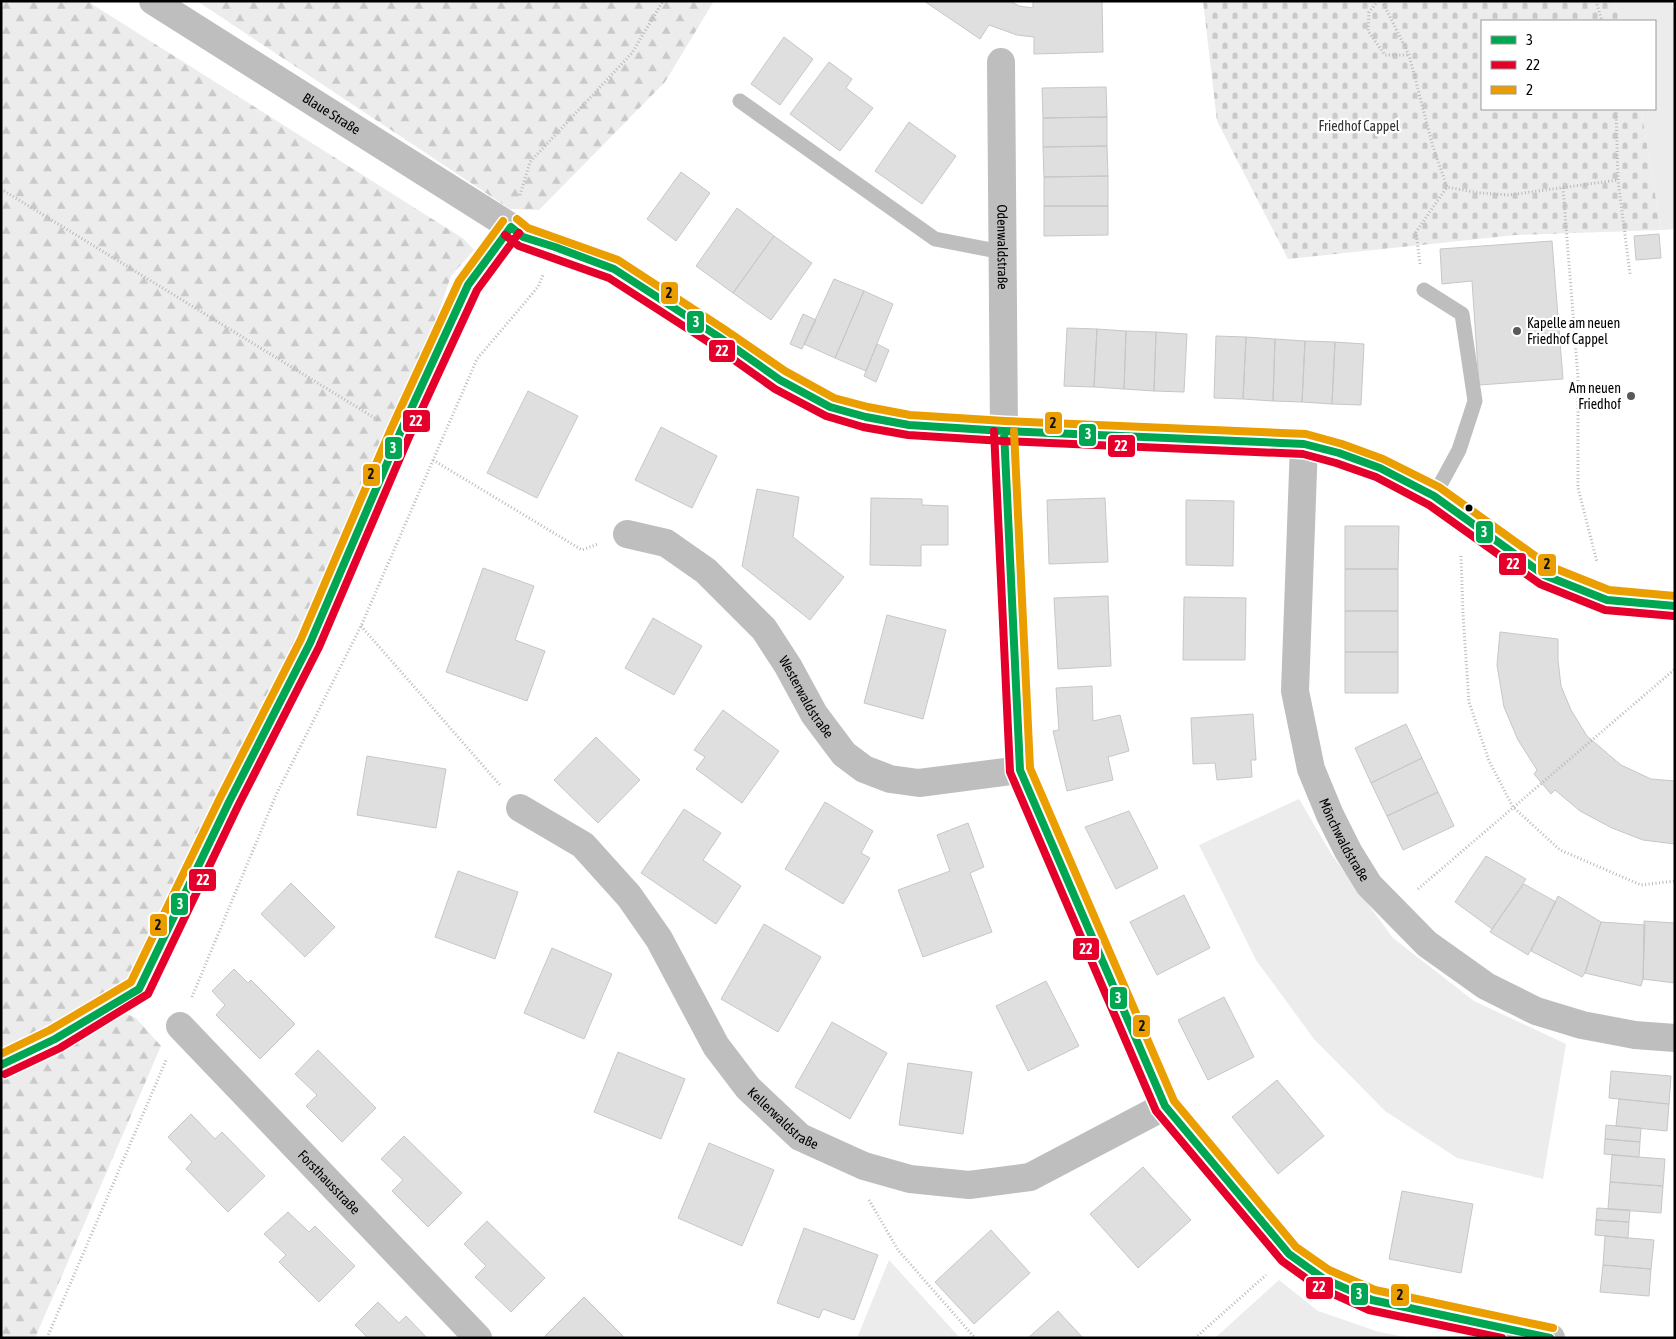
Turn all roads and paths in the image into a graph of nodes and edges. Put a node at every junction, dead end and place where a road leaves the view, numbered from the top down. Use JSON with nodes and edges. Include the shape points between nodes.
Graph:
{"nodes":[{"id":1,"x":153,"y":1,"type":"edge"},
{"id":2,"x":663,"y":1,"type":"edge"},
{"id":3,"x":1378,"y":1,"type":"edge"},
{"id":4,"x":1382,"y":1,"type":"edge"},
{"id":5,"x":1596,"y":1,"type":"edge"},
{"id":6,"x":1602,"y":20,"type":"edge"},
{"id":7,"x":1409,"y":55,"type":"junction"},
{"id":8,"x":1001,"y":62,"type":"dead end"},
{"id":9,"x":740,"y":101,"type":"dead end"},
{"id":10,"x":1616,"y":110,"type":"edge"},
{"id":11,"x":1618,"y":180,"type":"junction"},
{"id":12,"x":1447,"y":187,"type":"junction"},
{"id":13,"x":1562,"y":188,"type":"junction"},
{"id":14,"x":1,"y":189,"type":"edge"},
{"id":15,"x":511,"y":227,"type":"junction"},
{"id":16,"x":555,"y":247,"type":"junction"},
{"id":17,"x":1002,"y":252,"type":"junction"},
{"id":18,"x":1630,"y":274,"type":"dead end"},
{"id":19,"x":1424,"y":290,"type":"joint"},
{"id":20,"x":1004,"y":431,"type":"junction"},
{"id":21,"x":400,"y":433,"type":"junction"},
{"id":22,"x":1304,"y":444,"type":"junction"},
{"id":23,"x":433,"y":460,"type":"junction"},
{"id":24,"x":1434,"y":496,"type":"junction"},
{"id":25,"x":1460,"y":515,"type":"junction"},
{"id":26,"x":627,"y":534,"type":"joint"},
{"id":27,"x":1607,"y":600,"type":"junction"},
{"id":28,"x":1675,"y":606,"type":"edge"},
{"id":29,"x":360,"y":626,"type":"junction"},
{"id":30,"x":1675,"y":669,"type":"edge"},
{"id":31,"x":1020,"y":770,"type":"junction"},
{"id":32,"x":1513,"y":807,"type":"junction"},
{"id":33,"x":520,"y":808,"type":"joint"},
{"id":34,"x":1675,"y":881,"type":"edge"},
{"id":35,"x":1395,"y":913,"type":"junction"},
{"id":36,"x":180,"y":1026,"type":"junction"},
{"id":37,"x":1675,"y":1038,"type":"edge"},
{"id":38,"x":1,"y":1065,"type":"edge"},
{"id":39,"x":1165,"y":1106,"type":"junction"},
{"id":40,"x":864,"y":1166,"type":"junction"},
{"id":41,"x":1289,"y":1254,"type":"junction"},
{"id":42,"x":47,"y":1338,"type":"edge"},
{"id":43,"x":478,"y":1338,"type":"edge"},
{"id":44,"x":974,"y":1338,"type":"edge"},
{"id":45,"x":1196,"y":1338,"type":"edge"},
{"id":46,"x":1551,"y":1338,"type":"edge"}],
"edges":[{"from":1,"to":15,"type":"street","name":"Blaue Straße"},
{"from":2,"to":15,"type":"path","via":[[632,53],[530,162]]},
{"from":3,"to":7,"type":"path","via":[[1369,12],[1368,31],[1385,55]]},
{"from":4,"to":7,"type":"path"},
{"from":5,"to":6,"type":"path"},
{"from":7,"to":12,"type":"path"},
{"from":8,"to":17,"type":"street","name":"Odenwaldstraße"},
{"from":9,"to":17,"type":"lane","via":[[935,239]]},
{"from":10,"to":11,"type":"path"},
{"from":11,"to":13,"type":"path"},
{"from":11,"to":18,"type":"path"},
{"from":12,"to":13,"type":"path","via":[[1509,195]]},
{"from":12,"to":19,"type":"path","via":[[1416,232]]},
{"from":13,"to":27,"type":"path","via":[[1578,378],[1578,488]]},
{"from":14,"to":21,"type":"path"},
{"from":15,"to":16,"type":"street","via":[[523,237]]},
{"from":15,"to":21,"type":"lane","via":[[468,285]]},
{"from":16,"to":20,"type":"street","via":[[614,269],[780,380],[830,407],[909,424]]},
{"from":16,"to":23,"type":"path","via":[[538,287],[477,359]]},
{"from":17,"to":20,"type":"street","name":"Odenwaldstraße"},
{"from":19,"to":24,"type":"lane","via":[[1462,314],[1475,401],[1459,450]]},
{"from":20,"to":22,"type":"street"},
{"from":20,"to":31,"type":"street","name":"Odenwaldstraße"},
{"from":21,"to":38,"type":"lane","via":[[310,642],[139,989],[55,1039]]},
{"from":22,"to":24,"type":"street","via":[[1380,468]]},
{"from":22,"to":35,"type":"street","name":"Mönchwaldstraße","via":[[1294,691],[1311,769],[1330,815],[1370,884]]},
{"from":23,"to":26,"type":"path","via":[[582,550]]},
{"from":23,"to":29,"type":"path"},
{"from":24,"to":25,"type":"street"},
{"from":25,"to":27,"type":"street","via":[[1544,575]]},
{"from":25,"to":32,"type":"path","via":[[1470,702],[1489,761]]},
{"from":26,"to":31,"type":"street","name":"Westerwaldstraße","via":[[666,542],[712,578],[764,629],[814,714],[844,754],[864,769],[890,779],[919,783]]},
{"from":27,"to":28,"type":"street"},
{"from":29,"to":33,"type":"path"},
{"from":29,"to":36,"type":"path","via":[[276,795]]},
{"from":30,"to":32,"type":"path"},
{"from":31,"to":39,"type":"street"},
{"from":32,"to":34,"type":"path","via":[[1560,850],[1640,885]]},
{"from":32,"to":35,"type":"path","via":[[1425,882]]},
{"from":33,"to":40,"type":"street","name":"Kellerwaldstraße","via":[[583,845],[629,896],[659,939],[716,1046],[748,1088],[800,1137]]},
{"from":35,"to":37,"type":"street","name":"Mönchwaldstraße","via":[[1427,944],[1478,981],[1536,1011],[1582,1025],[1635,1035]]},
{"from":36,"to":42,"type":"path"},
{"from":36,"to":43,"type":"street","name":"Forsthausstraße"},
{"from":39,"to":40,"type":"street","name":"Kellerwaldstraße","via":[[1030,1177],[969,1184],[910,1179]]},
{"from":39,"to":41,"type":"street"},
{"from":40,"to":44,"type":"path","via":[[868,1199],[898,1250]]},
{"from":41,"to":45,"type":"path"},
{"from":41,"to":46,"type":"street","via":[[1324,1279],[1372,1300]]}]}
